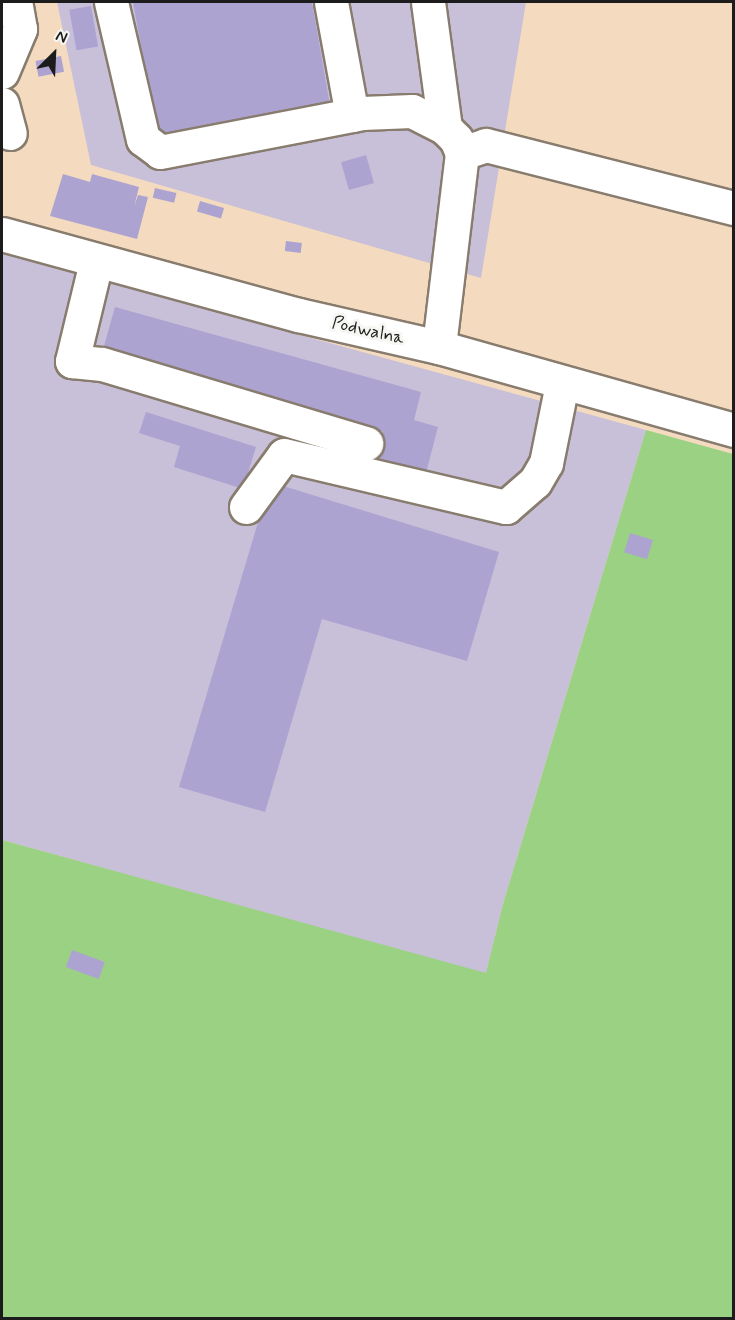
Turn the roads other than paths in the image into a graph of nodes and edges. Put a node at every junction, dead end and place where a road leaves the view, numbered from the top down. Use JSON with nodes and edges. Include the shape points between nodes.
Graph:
{"nodes":[{"id":1,"x":15,"y":2,"type":"edge"},
{"id":2,"x":111,"y":2,"type":"edge"},
{"id":3,"x":331,"y":2,"type":"edge"},
{"id":4,"x":428,"y":2,"type":"edge"},
{"id":5,"x":2,"y":72,"type":"edge"},
{"id":6,"x":352,"y":116,"type":"junction"},
{"id":7,"x":453,"y":141,"type":"junction"},
{"id":8,"x":734,"y":208,"type":"edge"},
{"id":9,"x":2,"y":234,"type":"edge"},
{"id":10,"x":96,"y":262,"type":"junction"},
{"id":11,"x":439,"y":347,"type":"junction"},
{"id":12,"x":562,"y":384,"type":"junction"},
{"id":13,"x":734,"y":430,"type":"edge"},
{"id":14,"x":366,"y":443,"type":"dead end"},
{"id":15,"x":246,"y":507,"type":"dead end"}],
"edges":[{"from":1,"to":5,"type":"street","via":[[20,29]]},
{"from":2,"to":6,"type":"street","via":[[143,139],[160,152]]},
{"from":3,"to":6,"type":"street"},
{"from":4,"to":7,"type":"street"},
{"from":6,"to":7,"type":"street","via":[[412,111]]},
{"from":7,"to":8,"type":"street","via":[[486,145]]},
{"from":7,"to":11,"type":"street"},
{"from":9,"to":10,"type":"street","name":"Podwalna"},
{"from":10,"to":11,"type":"street","name":"Podwalna"},
{"from":10,"to":14,"type":"street","via":[[72,361],[102,364]]},
{"from":11,"to":12,"type":"street","name":"Podwalna"},
{"from":12,"to":13,"type":"street","name":"Podwalna"},
{"from":12,"to":15,"type":"street","via":[[546,463],[535,482],[507,507],[284,455]]}]}
